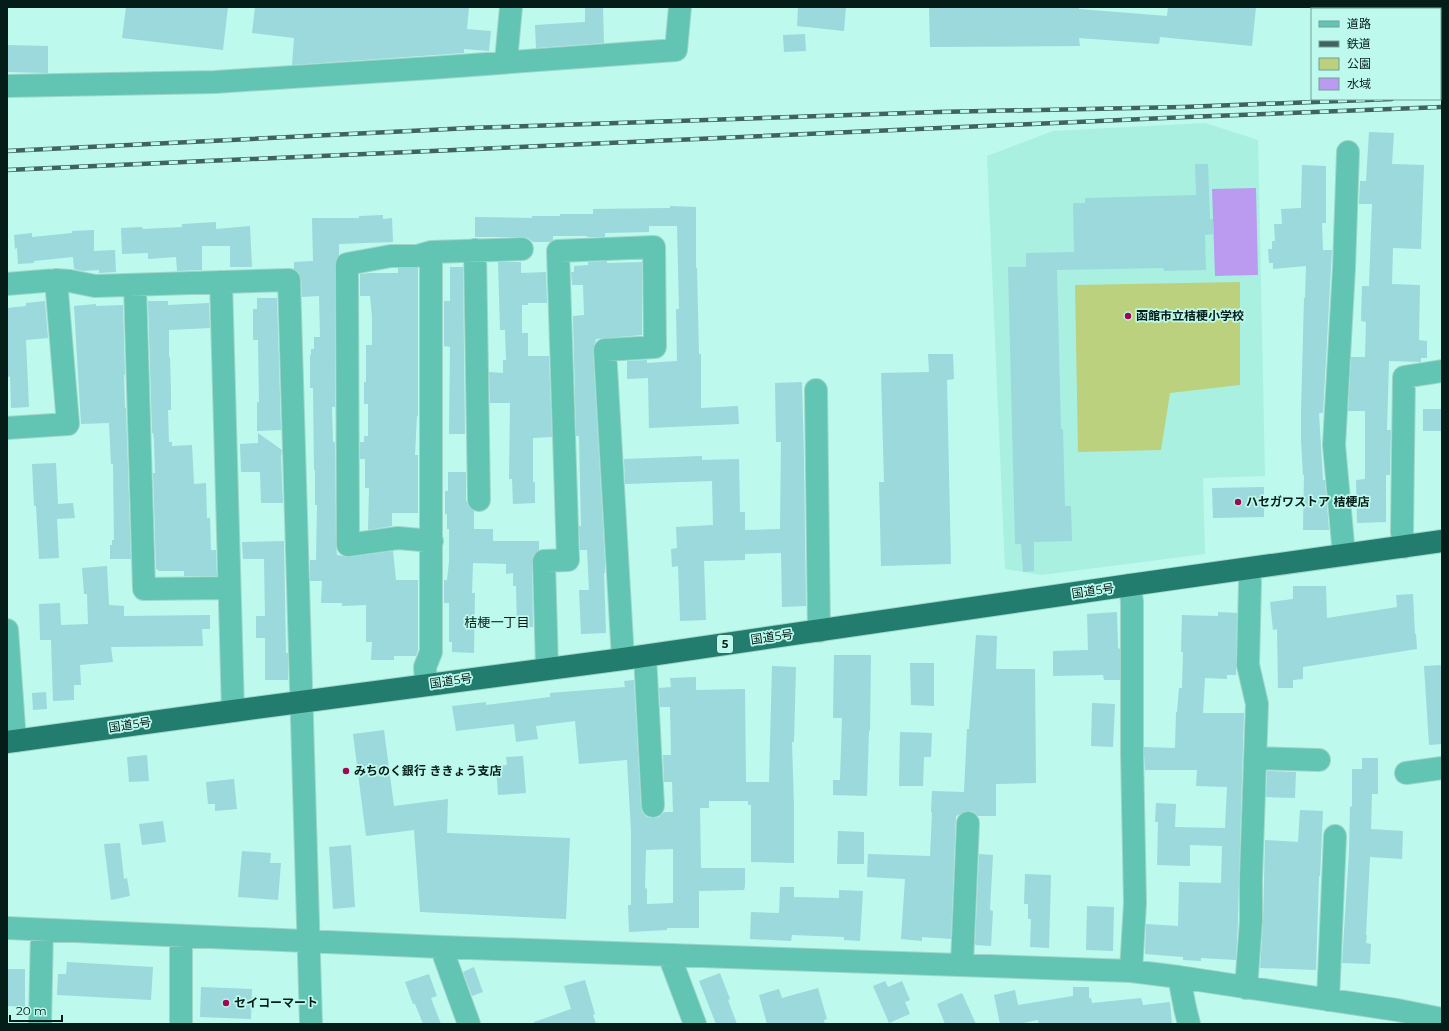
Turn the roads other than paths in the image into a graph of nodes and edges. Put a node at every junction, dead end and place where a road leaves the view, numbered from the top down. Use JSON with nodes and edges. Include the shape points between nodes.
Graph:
{"nodes":[{"id":1,"x":511,"y":7,"type":"edge"},
{"id":2,"x":680,"y":7,"type":"edge"},
{"id":3,"x":506,"y":61,"type":"junction"},
{"id":4,"x":7,"y":86,"type":"edge"},
{"id":5,"x":1348,"y":152,"type":"dead end"},
{"id":6,"x":522,"y":249,"type":"dead end"},
{"id":7,"x":475,"y":250,"type":"junction"},
{"id":8,"x":431,"y":252,"type":"junction"},
{"id":9,"x":56,"y":280,"type":"junction"},
{"id":10,"x":221,"y":282,"type":"junction"},
{"id":11,"x":7,"y":284,"type":"edge"},
{"id":12,"x":135,"y":286,"type":"junction"},
{"id":13,"x":1442,"y":371,"type":"edge"},
{"id":14,"x":816,"y":390,"type":"dead end"},
{"id":15,"x":7,"y":428,"type":"edge"},
{"id":16,"x":479,"y":500,"type":"dead end"},
{"id":17,"x":432,"y":541,"type":"junction"},
{"id":18,"x":1442,"y":541,"type":"edge"},
{"id":19,"x":1404,"y":547,"type":"junction"},
{"id":20,"x":1344,"y":555,"type":"junction"},
{"id":21,"x":1249,"y":569,"type":"junction"},
{"id":22,"x":1130,"y":585,"type":"junction"},
{"id":23,"x":229,"y":588,"type":"junction"},
{"id":24,"x":7,"y":630,"type":"edge"},
{"id":25,"x":819,"y":631,"type":"junction"},
{"id":26,"x":645,"y":656,"type":"junction"},
{"id":27,"x":622,"y":659,"type":"junction"},
{"id":28,"x":547,"y":668,"type":"junction"},
{"id":29,"x":426,"y":685,"type":"junction"},
{"id":30,"x":301,"y":702,"type":"junction"},
{"id":31,"x":233,"y":711,"type":"junction"},
{"id":32,"x":11,"y":742,"type":"edge"},
{"id":33,"x":1255,"y":758,"type":"junction"},
{"id":34,"x":1319,"y":760,"type":"dead end"},
{"id":35,"x":1442,"y":768,"type":"edge"},
{"id":36,"x":1406,"y":773,"type":"dead end"},
{"id":37,"x":653,"y":806,"type":"dead end"},
{"id":38,"x":968,"y":823,"type":"dead end"},
{"id":39,"x":1336,"y":836,"type":"dead end"},
{"id":40,"x":7,"y":928,"type":"edge"},
{"id":41,"x":42,"y":930,"type":"junction"},
{"id":42,"x":181,"y":936,"type":"junction"},
{"id":43,"x":309,"y":941,"type":"junction"},
{"id":44,"x":441,"y":947,"type":"junction"},
{"id":45,"x":668,"y":955,"type":"junction"},
{"id":46,"x":962,"y":964,"type":"junction"},
{"id":47,"x":1131,"y":972,"type":"junction"},
{"id":48,"x":1179,"y":977,"type":"junction"},
{"id":49,"x":1246,"y":988,"type":"junction"},
{"id":50,"x":1328,"y":1000,"type":"junction"},
{"id":51,"x":1442,"y":1019,"type":"edge"},
{"id":52,"x":40,"y":1024,"type":"edge"},
{"id":53,"x":181,"y":1024,"type":"edge"},
{"id":54,"x":311,"y":1024,"type":"edge"},
{"id":55,"x":469,"y":1024,"type":"edge"},
{"id":56,"x":695,"y":1024,"type":"edge"},
{"id":57,"x":1189,"y":1024,"type":"edge"}],
"edges":[{"from":1,"to":3,"type":"street"},
{"from":2,"to":3,"type":"street","via":[[676,50]]},
{"from":3,"to":4,"type":"street","via":[[215,82]]},
{"from":5,"to":20,"type":"street","via":[[1334,445]]},
{"from":6,"to":7,"type":"street"},
{"from":7,"to":8,"type":"street"},
{"from":7,"to":16,"type":"street"},
{"from":8,"to":17,"type":"street"},
{"from":8,"to":17,"type":"street","via":[[347,264],[348,545],[398,538]]},
{"from":9,"to":11,"type":"street"},
{"from":9,"to":12,"type":"street","via":[[95,286]]},
{"from":9,"to":15,"type":"street","via":[[68,424]]},
{"from":10,"to":12,"type":"street"},
{"from":10,"to":23,"type":"street"},
{"from":10,"to":30,"type":"street","via":[[289,280]]},
{"from":12,"to":23,"type":"street","via":[[144,589]]},
{"from":13,"to":19,"type":"street","via":[[1404,377]]},
{"from":14,"to":25,"type":"street"},
{"from":17,"to":29,"type":"street","via":[[431,652],[426,667]]},
{"from":18,"to":19,"type":"highway","name":"国道5号","number":"5"},
{"from":19,"to":20,"type":"highway","name":"国道5号","number":"5"},
{"from":20,"to":21,"type":"highway","name":"国道5号","number":"5"},
{"from":21,"to":22,"type":"highway","name":"国道5号","number":"5"},
{"from":21,"to":33,"type":"street","via":[[1248,665],[1256,704]]},
{"from":22,"to":25,"type":"highway","name":"国道5号","number":"5"},
{"from":22,"to":47,"type":"street","via":[[1135,903]]},
{"from":23,"to":31,"type":"street"},
{"from":24,"to":32,"type":"street"},
{"from":25,"to":26,"type":"highway","name":"国道5号","number":"5"},
{"from":26,"to":27,"type":"highway","name":"国道5号","number":"5"},
{"from":26,"to":37,"type":"street"},
{"from":27,"to":28,"type":"highway","name":"国道5号","number":"5"},
{"from":27,"to":28,"type":"street","via":[[605,350],[655,347],[654,247],[558,251],[568,560],[544,561]]},
{"from":28,"to":29,"type":"highway","name":"国道5号","number":"5"},
{"from":29,"to":30,"type":"highway","name":"国道5号","number":"5"},
{"from":30,"to":31,"type":"highway","name":"国道5号","number":"5"},
{"from":30,"to":43,"type":"street"},
{"from":31,"to":32,"type":"highway","name":"国道5号","number":"5"},
{"from":33,"to":34,"type":"street"},
{"from":33,"to":49,"type":"street","via":[[1251,921]]},
{"from":35,"to":36,"type":"street"},
{"from":38,"to":46,"type":"street"},
{"from":39,"to":50,"type":"street"},
{"from":40,"to":41,"type":"street"},
{"from":41,"to":42,"type":"street"},
{"from":41,"to":52,"type":"street"},
{"from":42,"to":43,"type":"street"},
{"from":42,"to":53,"type":"street"},
{"from":43,"to":44,"type":"street"},
{"from":43,"to":54,"type":"street"},
{"from":44,"to":45,"type":"street"},
{"from":44,"to":55,"type":"street"},
{"from":45,"to":46,"type":"street"},
{"from":45,"to":56,"type":"street"},
{"from":46,"to":47,"type":"street"},
{"from":47,"to":48,"type":"street"},
{"from":48,"to":49,"type":"street"},
{"from":48,"to":57,"type":"street"},
{"from":49,"to":50,"type":"street"},
{"from":50,"to":51,"type":"street"}]}
